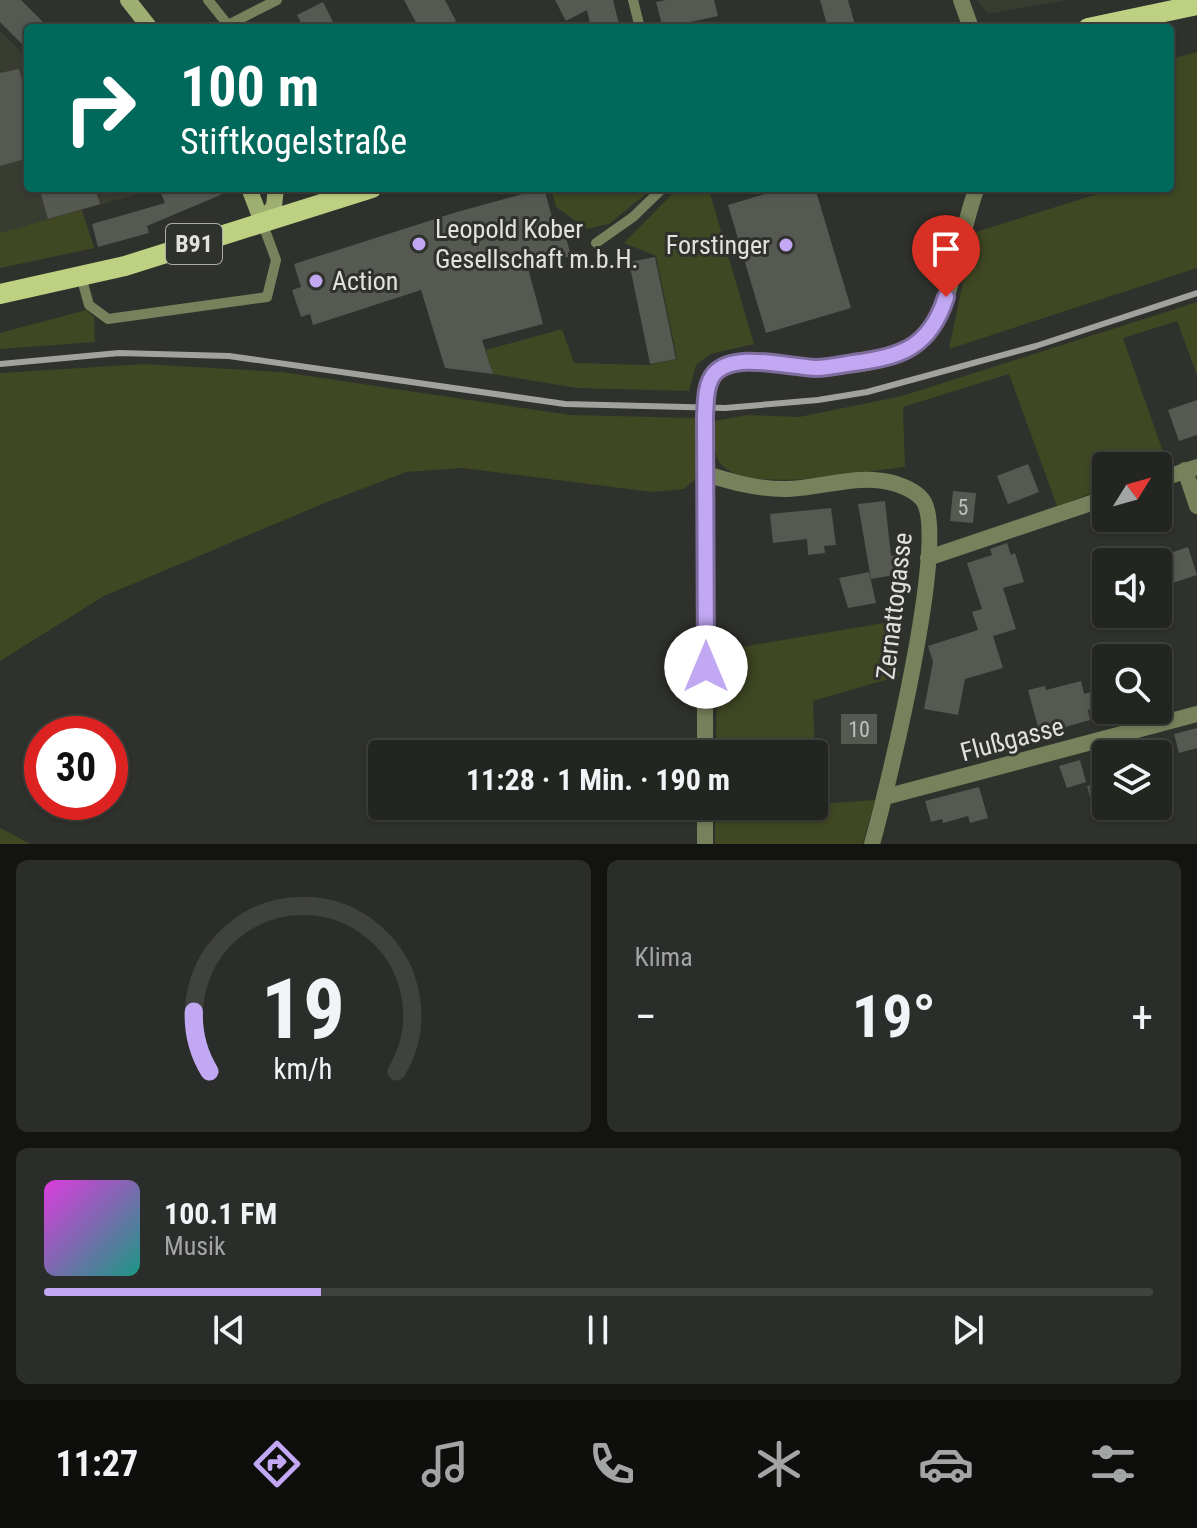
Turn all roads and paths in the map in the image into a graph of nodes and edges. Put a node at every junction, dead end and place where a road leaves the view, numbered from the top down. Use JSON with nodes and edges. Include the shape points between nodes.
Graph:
{"nodes":[{"id":1,"x":128,"y":0,"type":"edge"},
{"id":2,"x":208,"y":0,"type":"edge"},
{"id":3,"x":277,"y":0,"type":"edge"},
{"id":4,"x":633,"y":0,"type":"edge"},
{"id":5,"x":961,"y":0,"type":"edge"},
{"id":6,"x":1197,"y":5,"type":"edge"},
{"id":7,"x":147,"y":24,"type":"edge"},
{"id":8,"x":227,"y":24,"type":"edge"},
{"id":9,"x":230,"y":24,"type":"edge"},
{"id":10,"x":639,"y":24,"type":"edge"},
{"id":11,"x":970,"y":24,"type":"edge"},
{"id":12,"x":1107,"y":24,"type":"edge"},
{"id":13,"x":251,"y":192,"type":"edge"},
{"id":14,"x":276,"y":192,"type":"edge"},
{"id":15,"x":337,"y":192,"type":"edge"},
{"id":16,"x":659,"y":192,"type":"edge"},
{"id":17,"x":975,"y":192,"type":"edge"},
{"id":18,"x":262,"y":222,"type":"junction"},
{"id":19,"x":596,"y":243,"type":"dead end"},
{"id":20,"x":81,"y":276,"type":"junction"},
{"id":21,"x":0,"y":294,"type":"edge"},
{"id":22,"x":1191,"y":468,"type":"edge"},
{"id":23,"x":706,"y":474,"type":"junction"},
{"id":24,"x":1172,"y":475,"type":"edge"},
{"id":25,"x":1092,"y":503,"type":"edge"},
{"id":26,"x":1197,"y":506,"type":"edge"},
{"id":27,"x":928,"y":558,"type":"junction"},
{"id":28,"x":1197,"y":714,"type":"edge"},
{"id":29,"x":705,"y":740,"type":"edge"},
{"id":30,"x":885,"y":797,"type":"junction"},
{"id":31,"x":705,"y":820,"type":"edge"},
{"id":32,"x":705,"y":844,"type":"edge"},
{"id":33,"x":872,"y":844,"type":"edge"}],
"edges":[{"from":1,"to":7,"type":"main road"},
{"from":2,"to":8,"type":"lane"},
{"from":3,"to":9,"type":"lane"},
{"from":4,"to":10,"type":"lane"},
{"from":5,"to":11,"type":"street"},
{"from":6,"to":12,"type":"main road"},
{"from":13,"to":18,"type":"main road"},
{"from":14,"to":18,"type":"main road","via":[[274,206]]},
{"from":15,"to":18,"type":"main road","number":"B91"},
{"from":16,"to":19,"type":"lane"},
{"from":17,"to":23,"type":"street","via":[[941,314],[920,343],[879,360],[818,368],[738,362],[721,368],[707,389]]},
{"from":18,"to":20,"type":"main road","number":"B91"},
{"from":18,"to":20,"type":"lane","via":[[276,260],[267,297],[108,319],[89,305]]},
{"from":20,"to":21,"type":"main road","number":"B91"},
{"from":22,"to":24,"type":"street"},
{"from":22,"to":26,"type":"street"},
{"from":23,"to":27,"type":"street","name":"Zernattogasse","via":[[770,489],[870,479],[894,483],[924,503],[931,530]]},
{"from":23,"to":29,"type":"street"},
{"from":25,"to":27,"type":"street"},
{"from":27,"to":30,"type":"street","name":"Zernattogasse","via":[[924,604]]},
{"from":28,"to":30,"type":"street","name":"Flußgasse"},
{"from":30,"to":33,"type":"street","name":"Zernattogasse"},
{"from":31,"to":32,"type":"street"}]}
